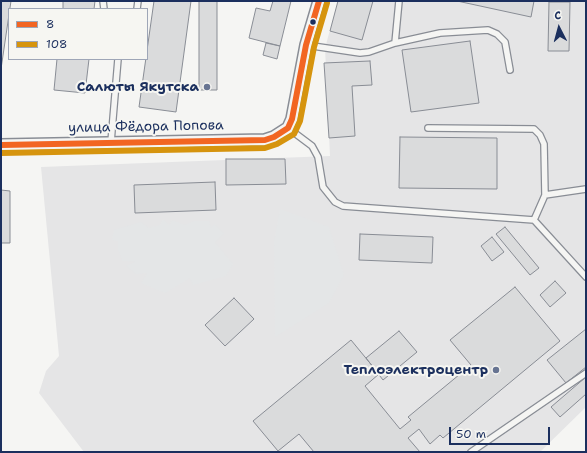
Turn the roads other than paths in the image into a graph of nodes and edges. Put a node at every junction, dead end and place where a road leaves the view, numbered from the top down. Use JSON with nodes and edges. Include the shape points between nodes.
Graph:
{"nodes":[{"id":1,"x":319,"y":1,"type":"edge"},
{"id":2,"x":399,"y":1,"type":"edge"},
{"id":3,"x":395,"y":43,"type":"junction"},
{"id":4,"x":306,"y":45,"type":"junction"},
{"id":5,"x":118,"y":60,"type":"edge"},
{"id":6,"x":510,"y":70,"type":"dead end"},
{"id":7,"x":288,"y":128,"type":"junction"},
{"id":8,"x":428,"y":128,"type":"dead end"},
{"id":9,"x":111,"y":142,"type":"junction"},
{"id":10,"x":1,"y":145,"type":"edge"},
{"id":11,"x":586,"y":189,"type":"edge"},
{"id":12,"x":545,"y":195,"type":"junction"},
{"id":13,"x":534,"y":220,"type":"junction"},
{"id":14,"x":585,"y":276,"type":"edge"},
{"id":15,"x":586,"y":373,"type":"edge"},
{"id":16,"x":471,"y":452,"type":"edge"}],
"edges":[{"from":1,"to":4,"type":"street"},
{"from":2,"to":3,"type":"lane"},
{"from":3,"to":4,"type":"lane","via":[[360,53]]},
{"from":3,"to":6,"type":"lane","via":[[440,33],[488,30],[505,42]]},
{"from":4,"to":7,"type":"street","via":[[292,119]]},
{"from":5,"to":9,"type":"lane"},
{"from":7,"to":9,"type":"street","name":"улица Фёдора Попова","via":[[281,134],[265,140]]},
{"from":7,"to":13,"type":"lane","via":[[312,146],[318,157],[323,187],[335,202],[343,206]]},
{"from":8,"to":12,"type":"lane","via":[[534,129],[544,144]]},
{"from":9,"to":10,"type":"street","name":"улица Фёдора Попова"},
{"from":11,"to":12,"type":"lane"},
{"from":12,"to":13,"type":"lane"},
{"from":13,"to":14,"type":"lane"},
{"from":15,"to":16,"type":"lane"}]}
